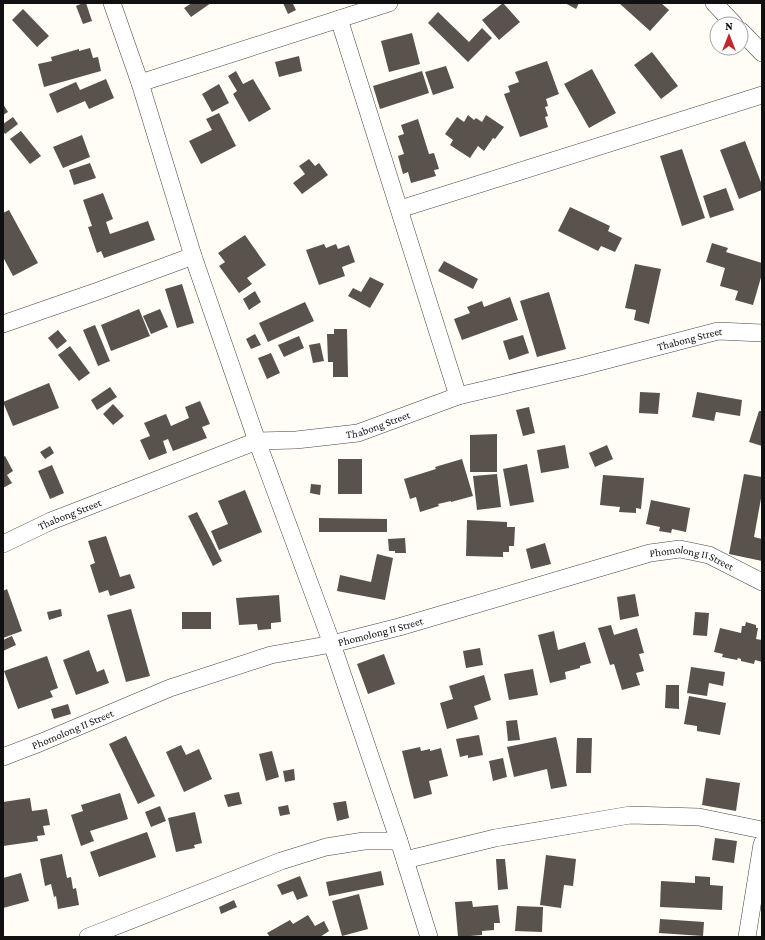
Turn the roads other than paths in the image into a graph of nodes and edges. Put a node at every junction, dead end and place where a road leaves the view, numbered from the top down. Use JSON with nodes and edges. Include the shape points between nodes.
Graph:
{"nodes":[{"id":1,"x":112,"y":3,"type":"edge"},
{"id":2,"x":389,"y":3,"type":"edge"},
{"id":3,"x":714,"y":3,"type":"edge"},
{"id":4,"x":726,"y":16,"type":"edge"},
{"id":5,"x":339,"y":19,"type":"junction"},
{"id":6,"x":749,"y":40,"type":"edge"},
{"id":7,"x":762,"y":53,"type":"edge"},
{"id":8,"x":140,"y":83,"type":"junction"},
{"id":9,"x":762,"y":95,"type":"edge"},
{"id":10,"x":400,"y":209,"type":"junction"},
{"id":11,"x":193,"y":256,"type":"junction"},
{"id":12,"x":3,"y":324,"type":"edge"},
{"id":13,"x":762,"y":333,"type":"edge"},
{"id":14,"x":458,"y":396,"type":"junction"},
{"id":15,"x":257,"y":441,"type":"junction"},
{"id":16,"x":3,"y":544,"type":"edge"},
{"id":17,"x":762,"y":582,"type":"edge"},
{"id":18,"x":332,"y":644,"type":"junction"},
{"id":19,"x":3,"y":757,"type":"edge"},
{"id":20,"x":762,"y":830,"type":"edge"},
{"id":21,"x":399,"y":841,"type":"junction"},
{"id":22,"x":762,"y":844,"type":"edge"},
{"id":23,"x":404,"y":860,"type":"junction"},
{"id":24,"x":88,"y":937,"type":"edge"},
{"id":25,"x":429,"y":937,"type":"edge"},
{"id":26,"x":747,"y":937,"type":"edge"}],
"edges":[{"from":1,"to":8,"type":"street"},
{"from":2,"to":5,"type":"street"},
{"from":3,"to":4,"type":"street"},
{"from":5,"to":8,"type":"street"},
{"from":5,"to":10,"type":"street"},
{"from":6,"to":7,"type":"street"},
{"from":8,"to":11,"type":"street"},
{"from":9,"to":10,"type":"street"},
{"from":10,"to":14,"type":"street"},
{"from":11,"to":12,"type":"street"},
{"from":11,"to":15,"type":"street"},
{"from":13,"to":14,"type":"street","name":"Thabong Street","via":[[718,331]]},
{"from":14,"to":15,"type":"street","name":"Thabong Street","via":[[358,432],[296,440]]},
{"from":15,"to":16,"type":"street","name":"Thabong Street","via":[[51,521]]},
{"from":15,"to":18,"type":"street"},
{"from":17,"to":18,"type":"street","name":"Phomolong II Street","via":[[709,555],[680,549],[650,553],[399,627]]},
{"from":18,"to":19,"type":"street","name":"Phomolong II Street","via":[[271,655],[170,688]]},
{"from":18,"to":21,"type":"street"},
{"from":20,"to":23,"type":"street","via":[[699,817],[630,815],[495,838]]},
{"from":21,"to":23,"type":"street"},
{"from":21,"to":24,"type":"street","via":[[364,841],[326,847],[296,856]]},
{"from":22,"to":26,"type":"street"},
{"from":23,"to":25,"type":"street"}]}
